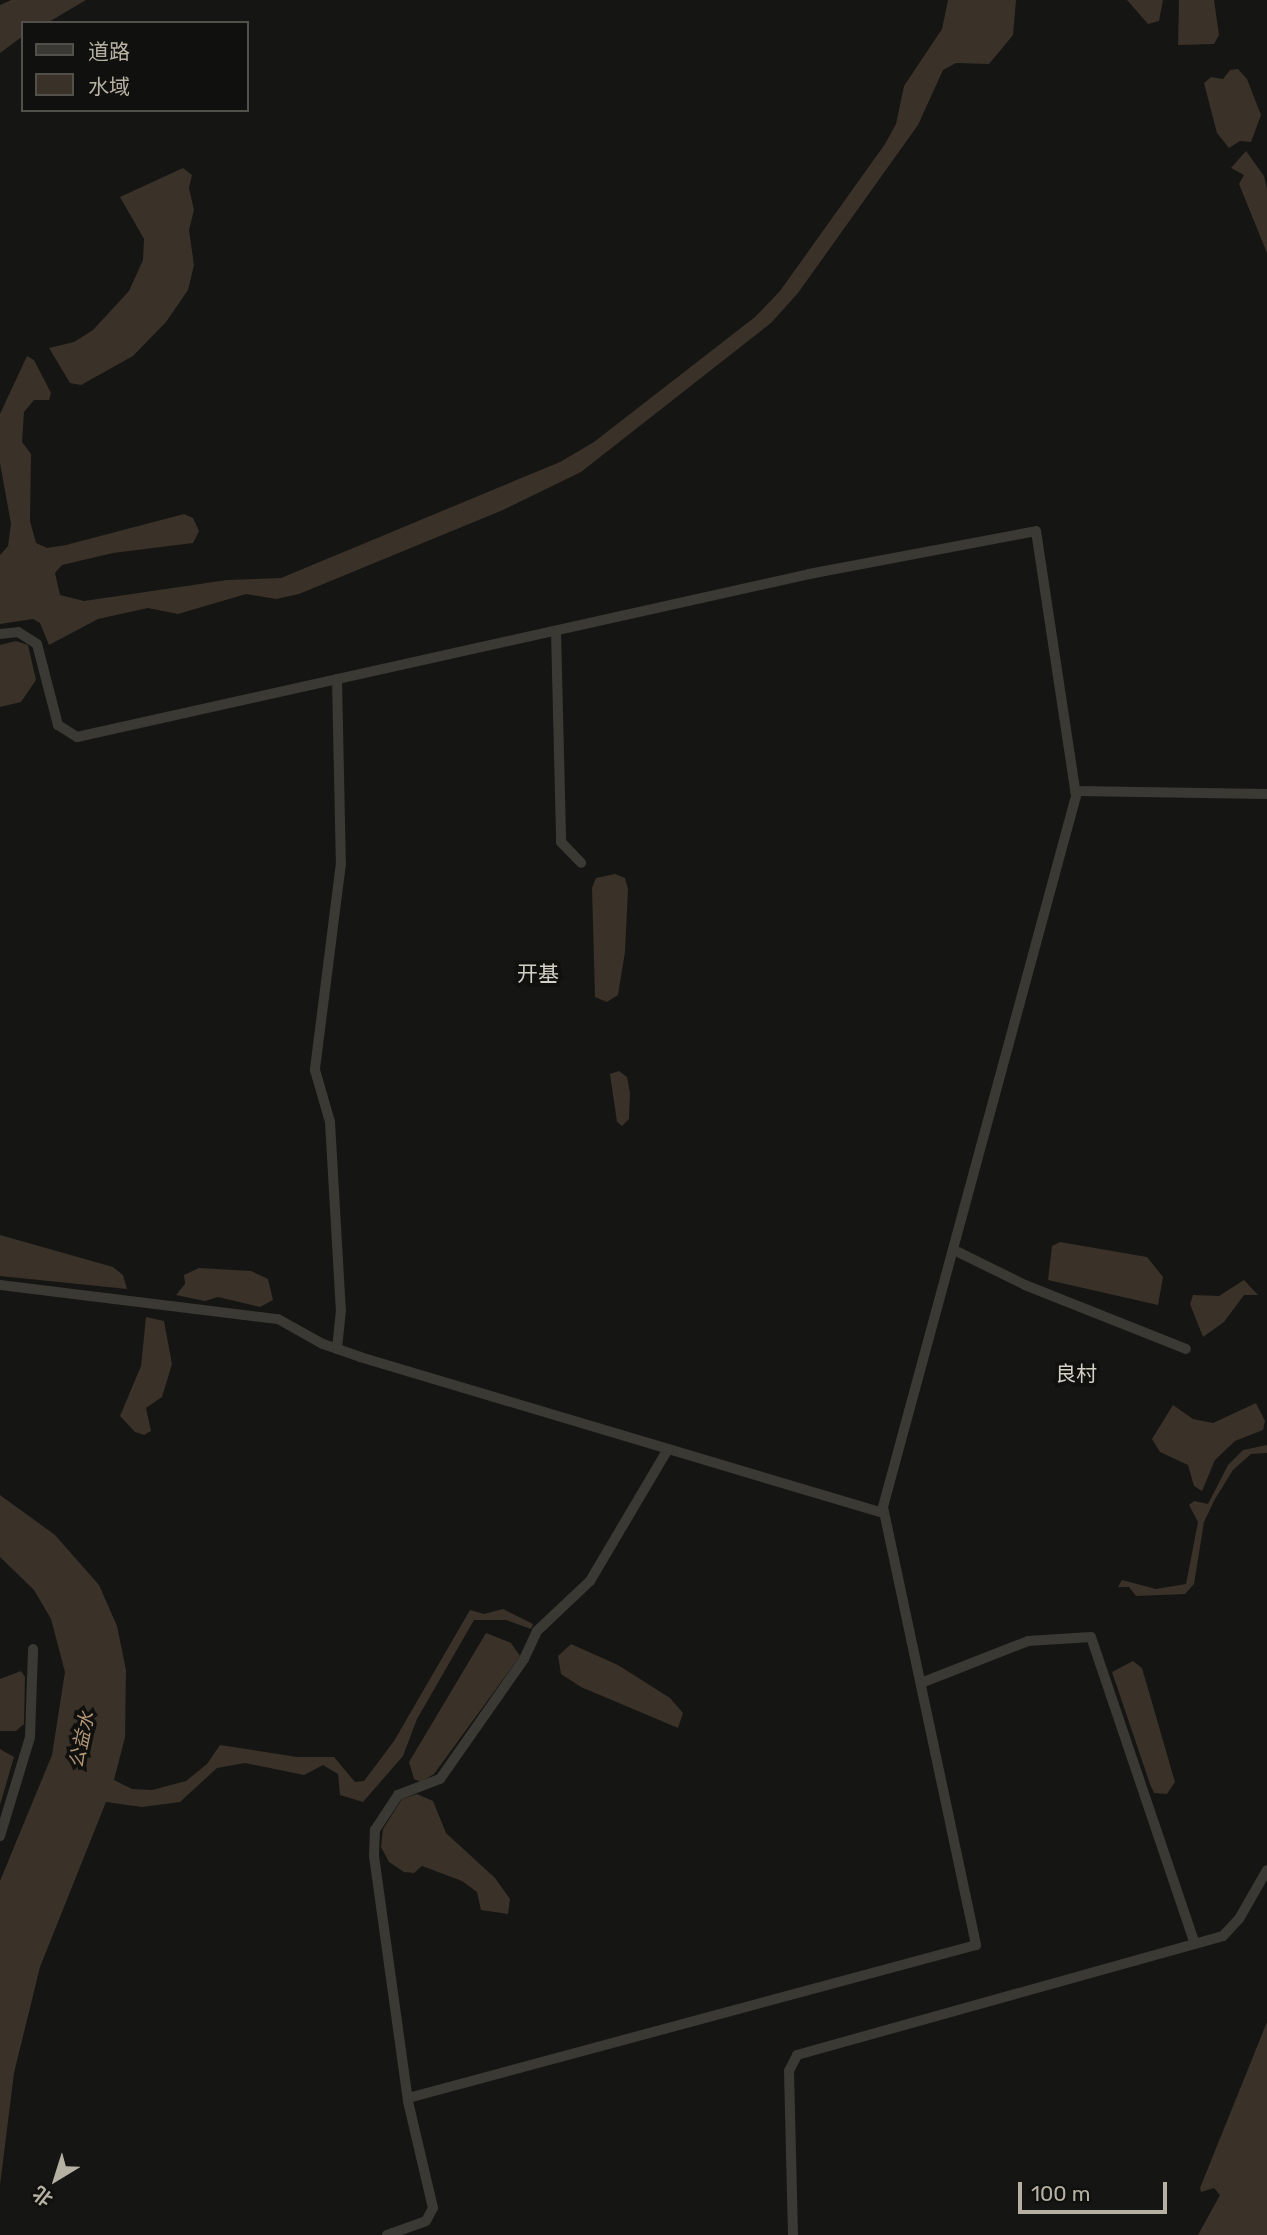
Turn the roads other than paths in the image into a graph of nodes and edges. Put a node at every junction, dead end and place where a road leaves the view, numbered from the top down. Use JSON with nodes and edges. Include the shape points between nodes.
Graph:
{"nodes":[{"id":1,"x":556,"y":631,"type":"junction"},
{"id":2,"x":0,"y":634,"type":"edge"},
{"id":3,"x":337,"y":680,"type":"junction"},
{"id":4,"x":1075,"y":791,"type":"junction"},
{"id":5,"x":1267,"y":794,"type":"edge"},
{"id":6,"x":581,"y":863,"type":"dead end"},
{"id":7,"x":954,"y":1250,"type":"junction"},
{"id":8,"x":0,"y":1285,"type":"edge"},
{"id":9,"x":337,"y":1349,"type":"junction"},
{"id":10,"x":1186,"y":1349,"type":"dead end"},
{"id":11,"x":668,"y":1449,"type":"junction"},
{"id":12,"x":883,"y":1513,"type":"junction"},
{"id":13,"x":33,"y":1649,"type":"dead end"},
{"id":14,"x":921,"y":1683,"type":"junction"},
{"id":15,"x":0,"y":1836,"type":"edge"},
{"id":16,"x":1267,"y":1870,"type":"edge"},
{"id":17,"x":1195,"y":1944,"type":"junction"},
{"id":18,"x":408,"y":2098,"type":"junction"},
{"id":19,"x":387,"y":2235,"type":"edge"},
{"id":20,"x":793,"y":2235,"type":"edge"}],
"edges":[{"from":1,"to":3,"type":"street"},
{"from":1,"to":4,"type":"street","via":[[809,574],[1036,531]]},
{"from":1,"to":6,"type":"street","via":[[561,842]]},
{"from":2,"to":3,"type":"street","via":[[18,632],[37,644],[58,725],[74,736]]},
{"from":3,"to":9,"type":"street","via":[[341,863],[315,1070],[330,1122],[341,1310]]},
{"from":4,"to":5,"type":"street"},
{"from":4,"to":7,"type":"street"},
{"from":7,"to":10,"type":"street","via":[[1025,1285]]},
{"from":7,"to":12,"type":"street"},
{"from":8,"to":9,"type":"street","via":[[266,1316]]},
{"from":9,"to":11,"type":"street"},
{"from":11,"to":12,"type":"street"},
{"from":11,"to":18,"type":"street","via":[[590,1581],[537,1631],[524,1659],[440,1779],[398,1795],[375,1830],[373,1856]]},
{"from":12,"to":14,"type":"street"},
{"from":13,"to":15,"type":"street","via":[[30,1737]]},
{"from":14,"to":17,"type":"street","via":[[1028,1641],[1091,1637],[1145,1809]]},
{"from":14,"to":18,"type":"street","via":[[976,1945]]},
{"from":16,"to":17,"type":"street","via":[[1223,1937]]},
{"from":17,"to":20,"type":"street","via":[[797,2055],[789,2071]]},
{"from":18,"to":19,"type":"street","via":[[433,2208],[426,2221]]}]}
